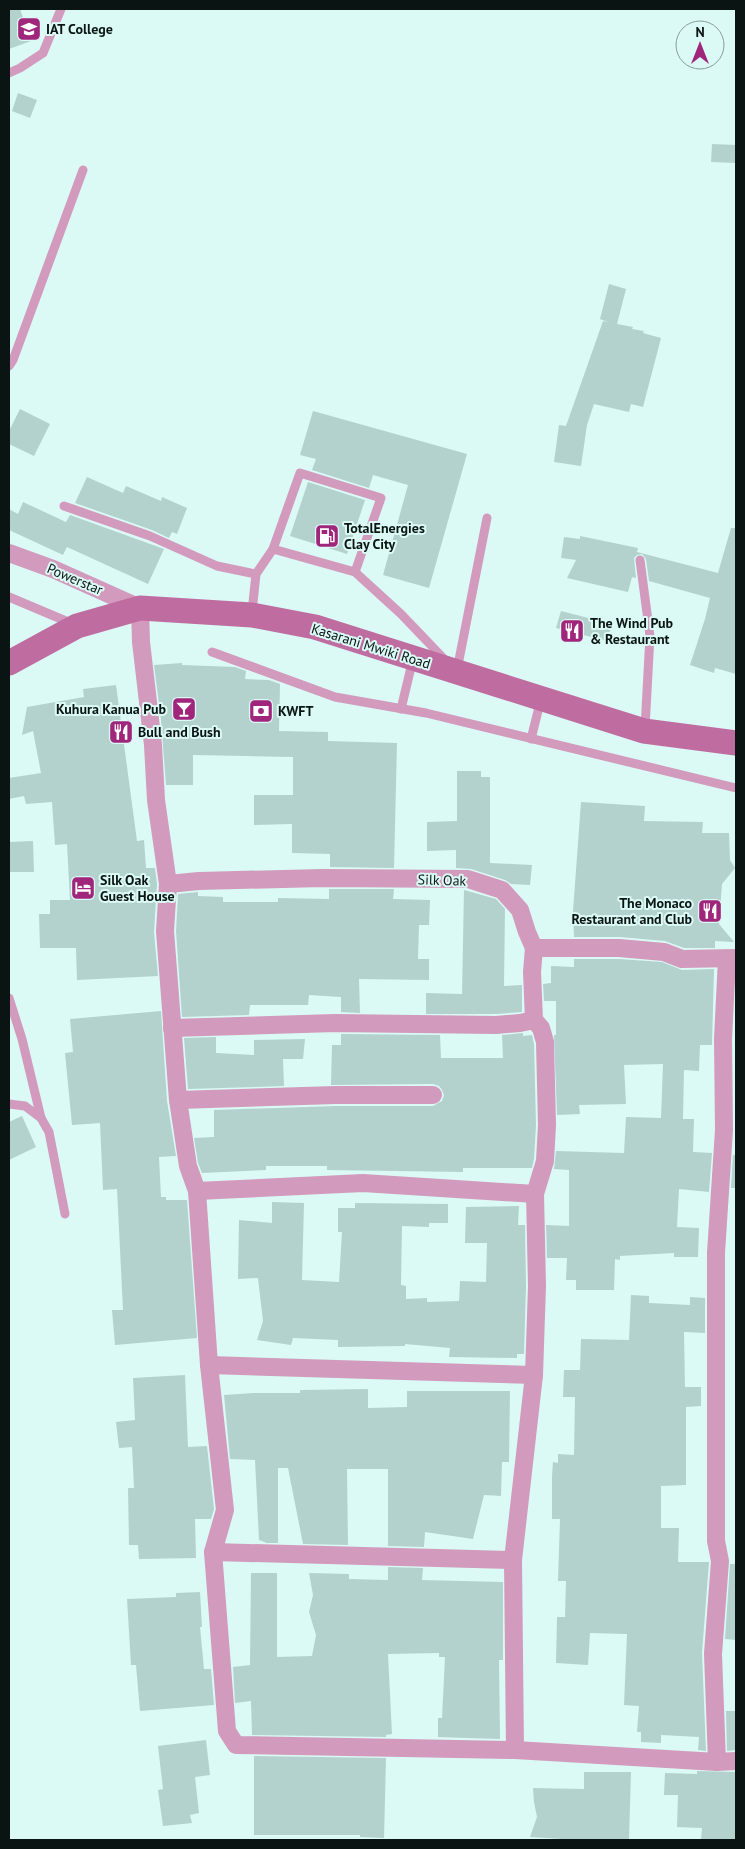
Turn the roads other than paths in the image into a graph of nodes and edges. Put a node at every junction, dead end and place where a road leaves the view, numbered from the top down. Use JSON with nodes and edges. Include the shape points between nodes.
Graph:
{"nodes":[{"id":1,"x":61,"y":9,"type":"edge"},
{"id":2,"x":9,"y":73,"type":"edge"},
{"id":3,"x":83,"y":170,"type":"dead end"},
{"id":4,"x":9,"y":366,"type":"edge"},
{"id":5,"x":64,"y":506,"type":"dead end"},
{"id":6,"x":486,"y":518,"type":"dead end"},
{"id":7,"x":273,"y":549,"type":"junction"},
{"id":8,"x":9,"y":554,"type":"edge"},
{"id":9,"x":640,"y":560,"type":"dead end"},
{"id":10,"x":355,"y":572,"type":"junction"},
{"id":11,"x":256,"y":574,"type":"junction"},
{"id":12,"x":9,"y":598,"type":"edge"},
{"id":13,"x":140,"y":608,"type":"junction"},
{"id":14,"x":252,"y":615,"type":"junction"},
{"id":15,"x":77,"y":626,"type":"junction"},
{"id":16,"x":212,"y":652,"type":"dead end"},
{"id":17,"x":413,"y":659,"type":"junction"},
{"id":18,"x":9,"y":663,"type":"edge"},
{"id":19,"x":457,"y":673,"type":"junction"},
{"id":20,"x":541,"y":699,"type":"junction"},
{"id":21,"x":401,"y":708,"type":"junction"},
{"id":22,"x":644,"y":731,"type":"junction"},
{"id":23,"x":531,"y":738,"type":"junction"},
{"id":24,"x":736,"y":744,"type":"edge"},
{"id":25,"x":736,"y":788,"type":"edge"},
{"id":26,"x":168,"y":884,"type":"junction"},
{"id":27,"x":534,"y":948,"type":"junction"},
{"id":28,"x":731,"y":959,"type":"edge"},
{"id":29,"x":9,"y":998,"type":"edge"},
{"id":30,"x":534,"y":1020,"type":"junction"},
{"id":31,"x":172,"y":1028,"type":"junction"},
{"id":32,"x":433,"y":1095,"type":"dead end"},
{"id":33,"x":178,"y":1100,"type":"junction"},
{"id":34,"x":9,"y":1104,"type":"edge"},
{"id":35,"x":41,"y":1118,"type":"junction"},
{"id":36,"x":197,"y":1191,"type":"junction"},
{"id":37,"x":535,"y":1194,"type":"junction"},
{"id":38,"x":65,"y":1214,"type":"dead end"},
{"id":39,"x":209,"y":1365,"type":"junction"},
{"id":40,"x":534,"y":1374,"type":"junction"},
{"id":41,"x":212,"y":1552,"type":"junction"},
{"id":42,"x":514,"y":1560,"type":"junction"},
{"id":43,"x":514,"y":1750,"type":"junction"},
{"id":44,"x":736,"y":1761,"type":"edge"},
{"id":45,"x":717,"y":1762,"type":"junction"}],
"edges":[{"from":1,"to":2,"type":"lane","via":[[43,53]]},
{"from":3,"to":4,"type":"lane"},
{"from":5,"to":11,"type":"lane","via":[[150,536],[217,566]]},
{"from":6,"to":19,"type":"lane"},
{"from":7,"to":10,"type":"lane"},
{"from":7,"to":10,"type":"lane","via":[[300,473],[381,498]]},
{"from":7,"to":11,"type":"lane"},
{"from":8,"to":13,"type":"street","name":"Powerstar","via":[[53,569]]},
{"from":9,"to":22,"type":"lane","via":[[650,636]]},
{"from":10,"to":19,"type":"lane","via":[[401,614]]},
{"from":11,"to":14,"type":"lane"},
{"from":12,"to":15,"type":"lane"},
{"from":13,"to":14,"type":"main road","name":"Kasarani Mwiki Road"},
{"from":13,"to":15,"type":"main road","name":"Kasarani Mwiki Road"},
{"from":13,"to":26,"type":"street","via":[[156,800]]},
{"from":14,"to":17,"type":"main road","name":"Kasarani Mwiki Road","via":[[315,627]]},
{"from":15,"to":18,"type":"main road","name":"Kasarani Mwiki Road"},
{"from":16,"to":21,"type":"lane","via":[[335,697]]},
{"from":17,"to":19,"type":"main road","name":"Kasarani Mwiki Road"},
{"from":17,"to":21,"type":"lane"},
{"from":19,"to":20,"type":"main road","name":"Kasarani Mwiki Road"},
{"from":20,"to":22,"type":"main road","name":"Kasarani Mwiki Road"},
{"from":20,"to":23,"type":"lane"},
{"from":21,"to":23,"type":"lane"},
{"from":22,"to":24,"type":"main road","name":"Kasarani Mwiki Road"},
{"from":23,"to":25,"type":"lane"},
{"from":26,"to":27,"type":"street","name":"Silk Oak","via":[[322,878],[468,879],[502,890],[520,910]]},
{"from":26,"to":31,"type":"street","via":[[165,931]]},
{"from":27,"to":28,"type":"street","via":[[619,948],[664,952],[682,960]]},
{"from":27,"to":30,"type":"street"},
{"from":28,"to":45,"type":"street","via":[[723,1039],[724,1130],[716,1253],[716,1541],[720,1561],[713,1654]]},
{"from":29,"to":35,"type":"lane"},
{"from":30,"to":31,"type":"street","via":[[496,1025],[335,1023]]},
{"from":30,"to":37,"type":"street","via":[[541,1028],[545,1042],[547,1125],[545,1161]]},
{"from":31,"to":33,"type":"street"},
{"from":32,"to":33,"type":"street"},
{"from":33,"to":36,"type":"street","via":[[188,1166]]},
{"from":34,"to":35,"type":"lane","via":[[25,1106]]},
{"from":35,"to":38,"type":"lane","via":[[49,1132]]},
{"from":36,"to":37,"type":"street","via":[[363,1183]]},
{"from":36,"to":39,"type":"street"},
{"from":37,"to":40,"type":"street","via":[[537,1286]]},
{"from":39,"to":40,"type":"street"},
{"from":39,"to":41,"type":"street","via":[[225,1510]]},
{"from":40,"to":42,"type":"street"},
{"from":41,"to":42,"type":"street"},
{"from":41,"to":43,"type":"street","via":[[227,1731],[236,1745]]},
{"from":42,"to":43,"type":"street"},
{"from":43,"to":45,"type":"street"},
{"from":44,"to":45,"type":"street"}]}
